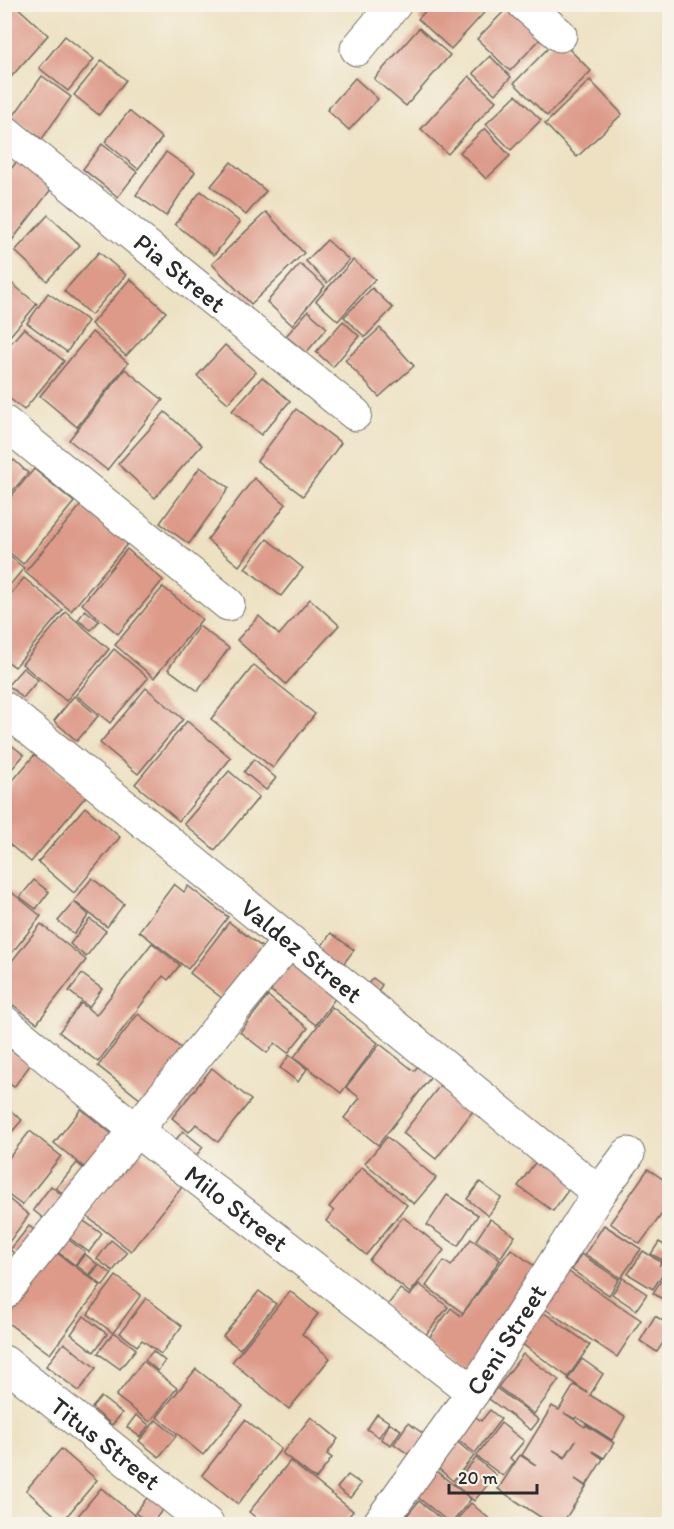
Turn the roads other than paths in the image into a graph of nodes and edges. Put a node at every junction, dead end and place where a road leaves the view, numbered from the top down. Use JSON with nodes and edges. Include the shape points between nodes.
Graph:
{"nodes":[{"id":1,"x":395,"y":4,"type":"edge"},
{"id":2,"x":524,"y":4,"type":"edge"},
{"id":3,"x":560,"y":35,"type":"dead end"},
{"id":4,"x":357,"y":49,"type":"dead end"},
{"id":5,"x":4,"y":131,"type":"edge"},
{"id":6,"x":355,"y":414,"type":"dead end"},
{"id":7,"x":4,"y":422,"type":"edge"},
{"id":8,"x":228,"y":604,"type":"dead end"},
{"id":9,"x":4,"y":708,"type":"edge"},
{"id":10,"x":289,"y":941,"type":"junction"},
{"id":11,"x":4,"y":1022,"type":"edge"},
{"id":12,"x":137,"y":1131,"type":"junction"},
{"id":13,"x":628,"y":1154,"type":"dead end"},
{"id":14,"x":599,"y":1193,"type":"junction"},
{"id":15,"x":4,"y":1293,"type":"edge"},
{"id":16,"x":4,"y":1362,"type":"edge"},
{"id":17,"x":473,"y":1392,"type":"junction"},
{"id":18,"x":207,"y":1524,"type":"edge"},
{"id":19,"x":379,"y":1524,"type":"edge"}],
"edges":[{"from":1,"to":4,"type":"street"},
{"from":2,"to":3,"type":"street"},
{"from":5,"to":6,"type":"street","name":"Pia Street"},
{"from":7,"to":8,"type":"street"},
{"from":9,"to":10,"type":"street","name":"Valdez Street"},
{"from":10,"to":12,"type":"street"},
{"from":10,"to":14,"type":"street","name":"Valdez Street"},
{"from":11,"to":12,"type":"street","name":"Milo Street"},
{"from":12,"to":15,"type":"street"},
{"from":12,"to":17,"type":"street","name":"Milo Street"},
{"from":13,"to":14,"type":"street","name":"Ceni Street"},
{"from":14,"to":17,"type":"street","name":"Ceni Street"},
{"from":16,"to":18,"type":"street","name":"Titus Street"},
{"from":17,"to":19,"type":"street","name":"Ceni Street"}]}
